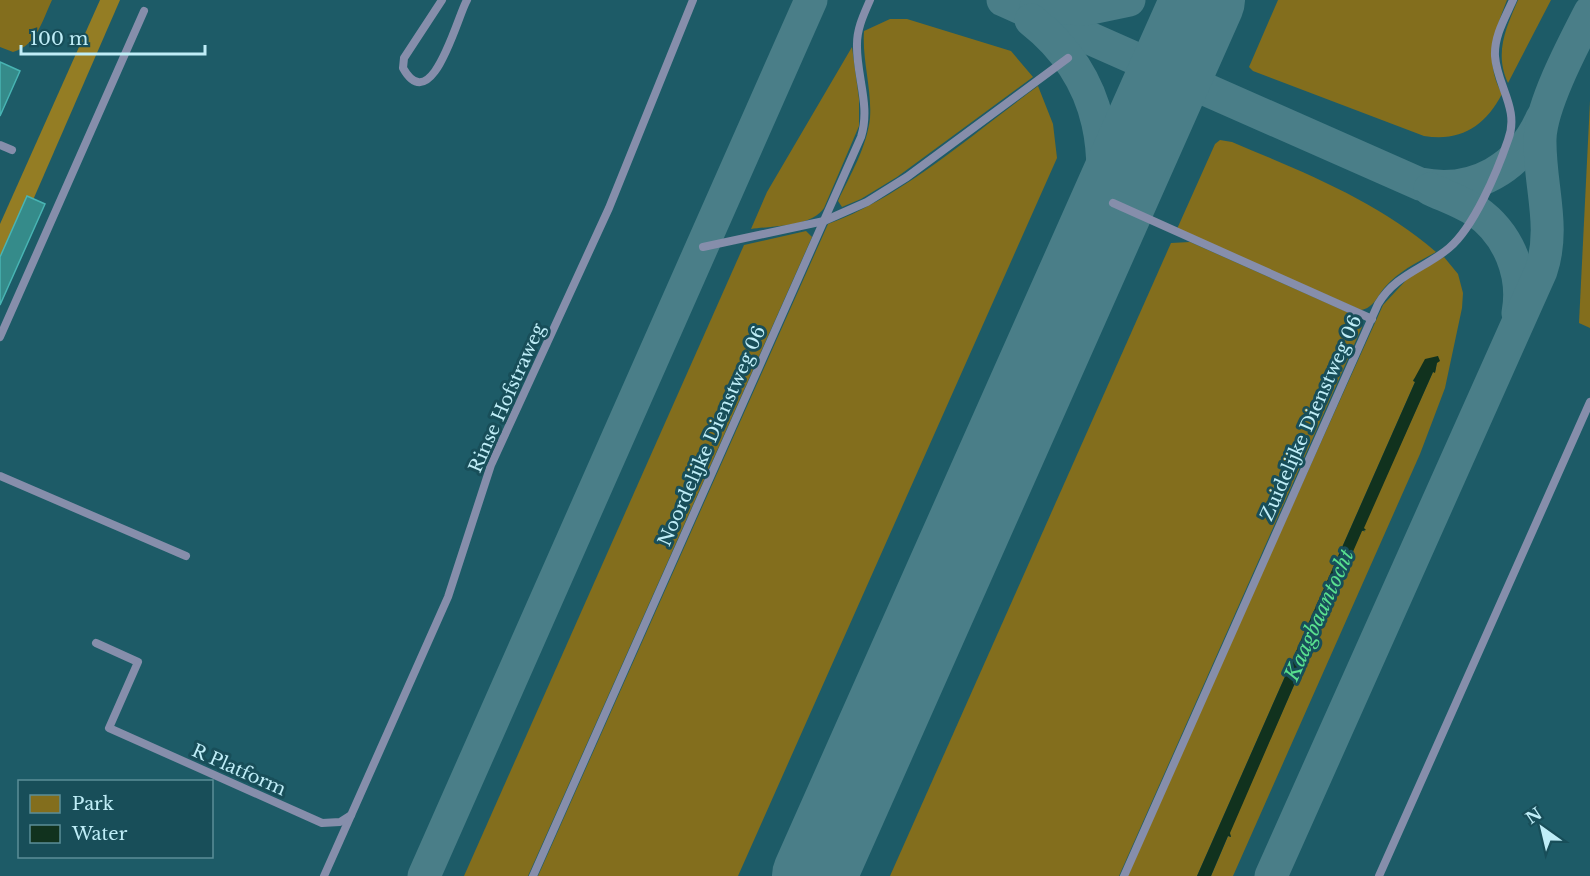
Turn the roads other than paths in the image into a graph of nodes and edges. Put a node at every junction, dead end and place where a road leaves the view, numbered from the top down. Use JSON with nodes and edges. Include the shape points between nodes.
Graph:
{"nodes":[{"id":1,"x":442,"y":0,"type":"edge"},
{"id":2,"x":467,"y":0,"type":"edge"},
{"id":3,"x":693,"y":0,"type":"edge"},
{"id":4,"x":870,"y":0,"type":"edge"},
{"id":5,"x":1513,"y":0,"type":"edge"},
{"id":6,"x":144,"y":11,"type":"dead end"},
{"id":7,"x":1068,"y":58,"type":"dead end"},
{"id":8,"x":0,"y":145,"type":"edge"},
{"id":9,"x":12,"y":150,"type":"dead end"},
{"id":10,"x":1113,"y":203,"type":"dead end"},
{"id":11,"x":824,"y":221,"type":"junction"},
{"id":12,"x":703,"y":247,"type":"dead end"},
{"id":13,"x":1372,"y":319,"type":"junction"},
{"id":14,"x":0,"y":337,"type":"edge"},
{"id":15,"x":1590,"y":402,"type":"edge"},
{"id":16,"x":0,"y":476,"type":"edge"},
{"id":17,"x":186,"y":556,"type":"dead end"},
{"id":18,"x":96,"y":643,"type":"dead end"},
{"id":19,"x":354,"y":808,"type":"junction"},
{"id":20,"x":324,"y":876,"type":"edge"},
{"id":21,"x":533,"y":876,"type":"edge"},
{"id":22,"x":1124,"y":876,"type":"edge"},
{"id":23,"x":1379,"y":876,"type":"edge"}],
"edges":[{"from":1,"to":2,"type":"lane","via":[[404,58],[403,69],[414,79],[424,81],[436,73]]},
{"from":3,"to":19,"type":"lane","name":"Rinse Hofstraweg","via":[[609,208],[491,465],[457,576]]},
{"from":4,"to":11,"type":"lane","name":"Noordelijke Dienstweg 06","via":[[857,42],[864,106],[862,132]]},
{"from":5,"to":13,"type":"lane","name":"Zuidelijke Dienstweg 06","via":[[1495,51],[1497,70],[1512,113],[1506,147],[1464,232],[1448,249],[1395,283]]},
{"from":6,"to":14,"type":"lane"},
{"from":7,"to":11,"type":"lane","via":[[887,191]]},
{"from":8,"to":9,"type":"lane"},
{"from":10,"to":13,"type":"lane"},
{"from":11,"to":12,"type":"lane"},
{"from":11,"to":21,"type":"lane","name":"Noordelijke Dienstweg 06"},
{"from":13,"to":22,"type":"lane","name":"Zuidelijke Dienstweg 06"},
{"from":15,"to":23,"type":"lane"},
{"from":16,"to":17,"type":"lane"},
{"from":18,"to":19,"type":"lane","name":"R Platform","via":[[138,662],[109,728],[322,822],[340,822]]},
{"from":19,"to":20,"type":"lane","name":"Rinse Hofstraweg"}]}
